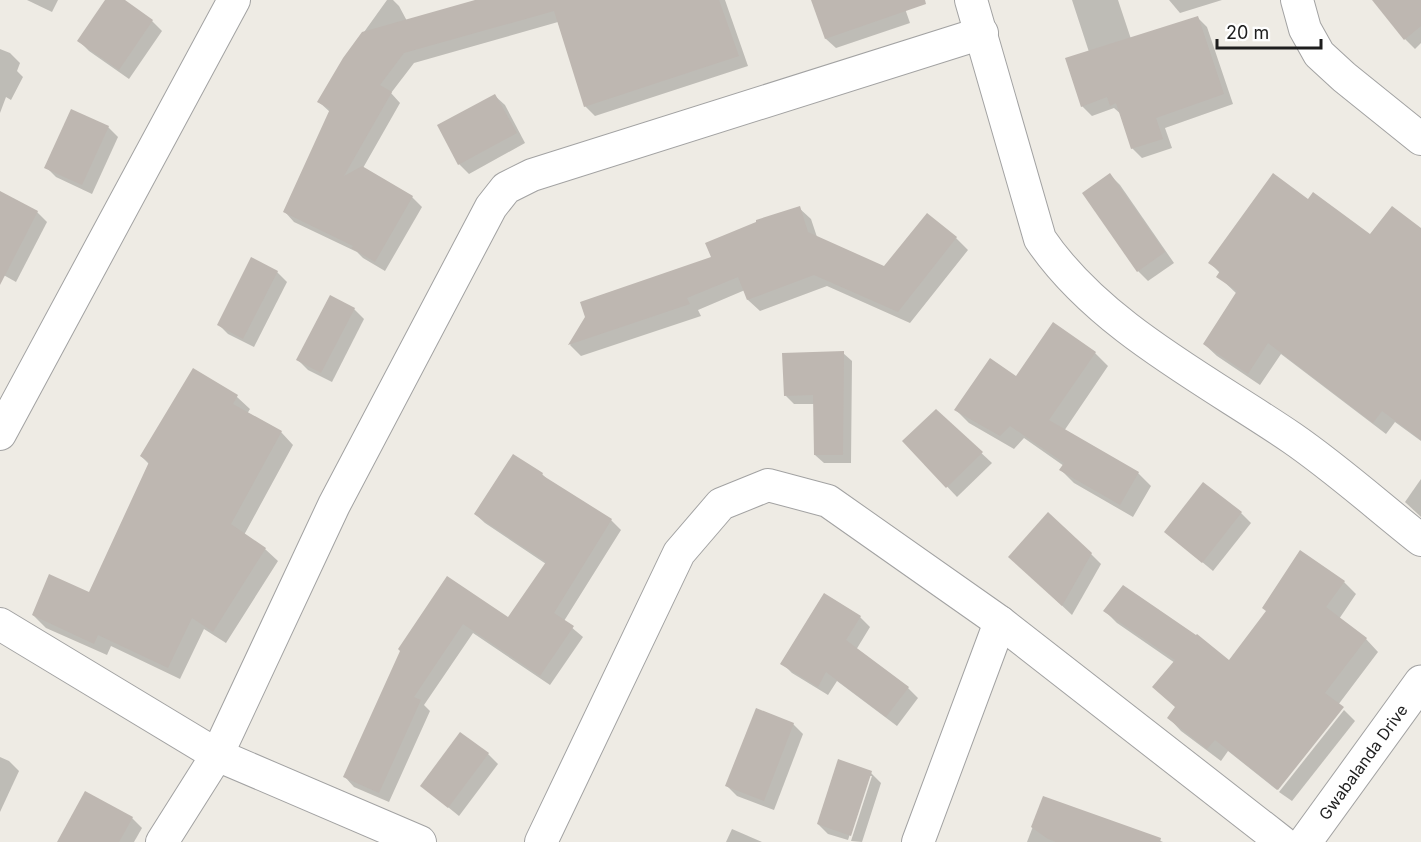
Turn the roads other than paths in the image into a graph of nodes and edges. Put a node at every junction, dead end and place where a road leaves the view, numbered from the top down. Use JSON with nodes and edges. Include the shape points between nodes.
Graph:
{"nodes":[{"id":1,"x":234,"y":0,"type":"edge"},
{"id":2,"x":971,"y":0,"type":"edge"},
{"id":3,"x":1297,"y":0,"type":"edge"},
{"id":4,"x":982,"y":33,"type":"junction"},
{"id":5,"x":1421,"y":139,"type":"edge"},
{"id":6,"x":0,"y":434,"type":"edge"},
{"id":7,"x":1421,"y":540,"type":"edge"},
{"id":8,"x":1000,"y":622,"type":"junction"},
{"id":9,"x":0,"y":624,"type":"edge"},
{"id":10,"x":1421,"y":682,"type":"edge"},
{"id":11,"x":217,"y":755,"type":"junction"},
{"id":12,"x":162,"y":842,"type":"edge"},
{"id":13,"x":420,"y":842,"type":"edge"},
{"id":14,"x":541,"y":842,"type":"edge"},
{"id":15,"x":918,"y":842,"type":"edge"},
{"id":16,"x":1282,"y":842,"type":"edge"},
{"id":17,"x":1305,"y":842,"type":"edge"}],
"edges":[{"from":1,"to":6,"type":"street"},
{"from":2,"to":4,"type":"street"},
{"from":3,"to":5,"type":"street","via":[[1305,29],[1319,54]]},
{"from":4,"to":7,"type":"street","via":[[1040,239],[1057,264],[1126,328],[1294,440]]},
{"from":4,"to":11,"type":"street","via":[[532,175],[506,188],[491,207],[334,505]]},
{"from":8,"to":14,"type":"street","via":[[828,501],[768,485],[721,504],[679,553]]},
{"from":8,"to":15,"type":"street"},
{"from":8,"to":16,"type":"street"},
{"from":9,"to":11,"type":"street"},
{"from":10,"to":17,"type":"street","name":"Gwabalanda Drive"},
{"from":11,"to":12,"type":"street"},
{"from":11,"to":13,"type":"street"}]}
